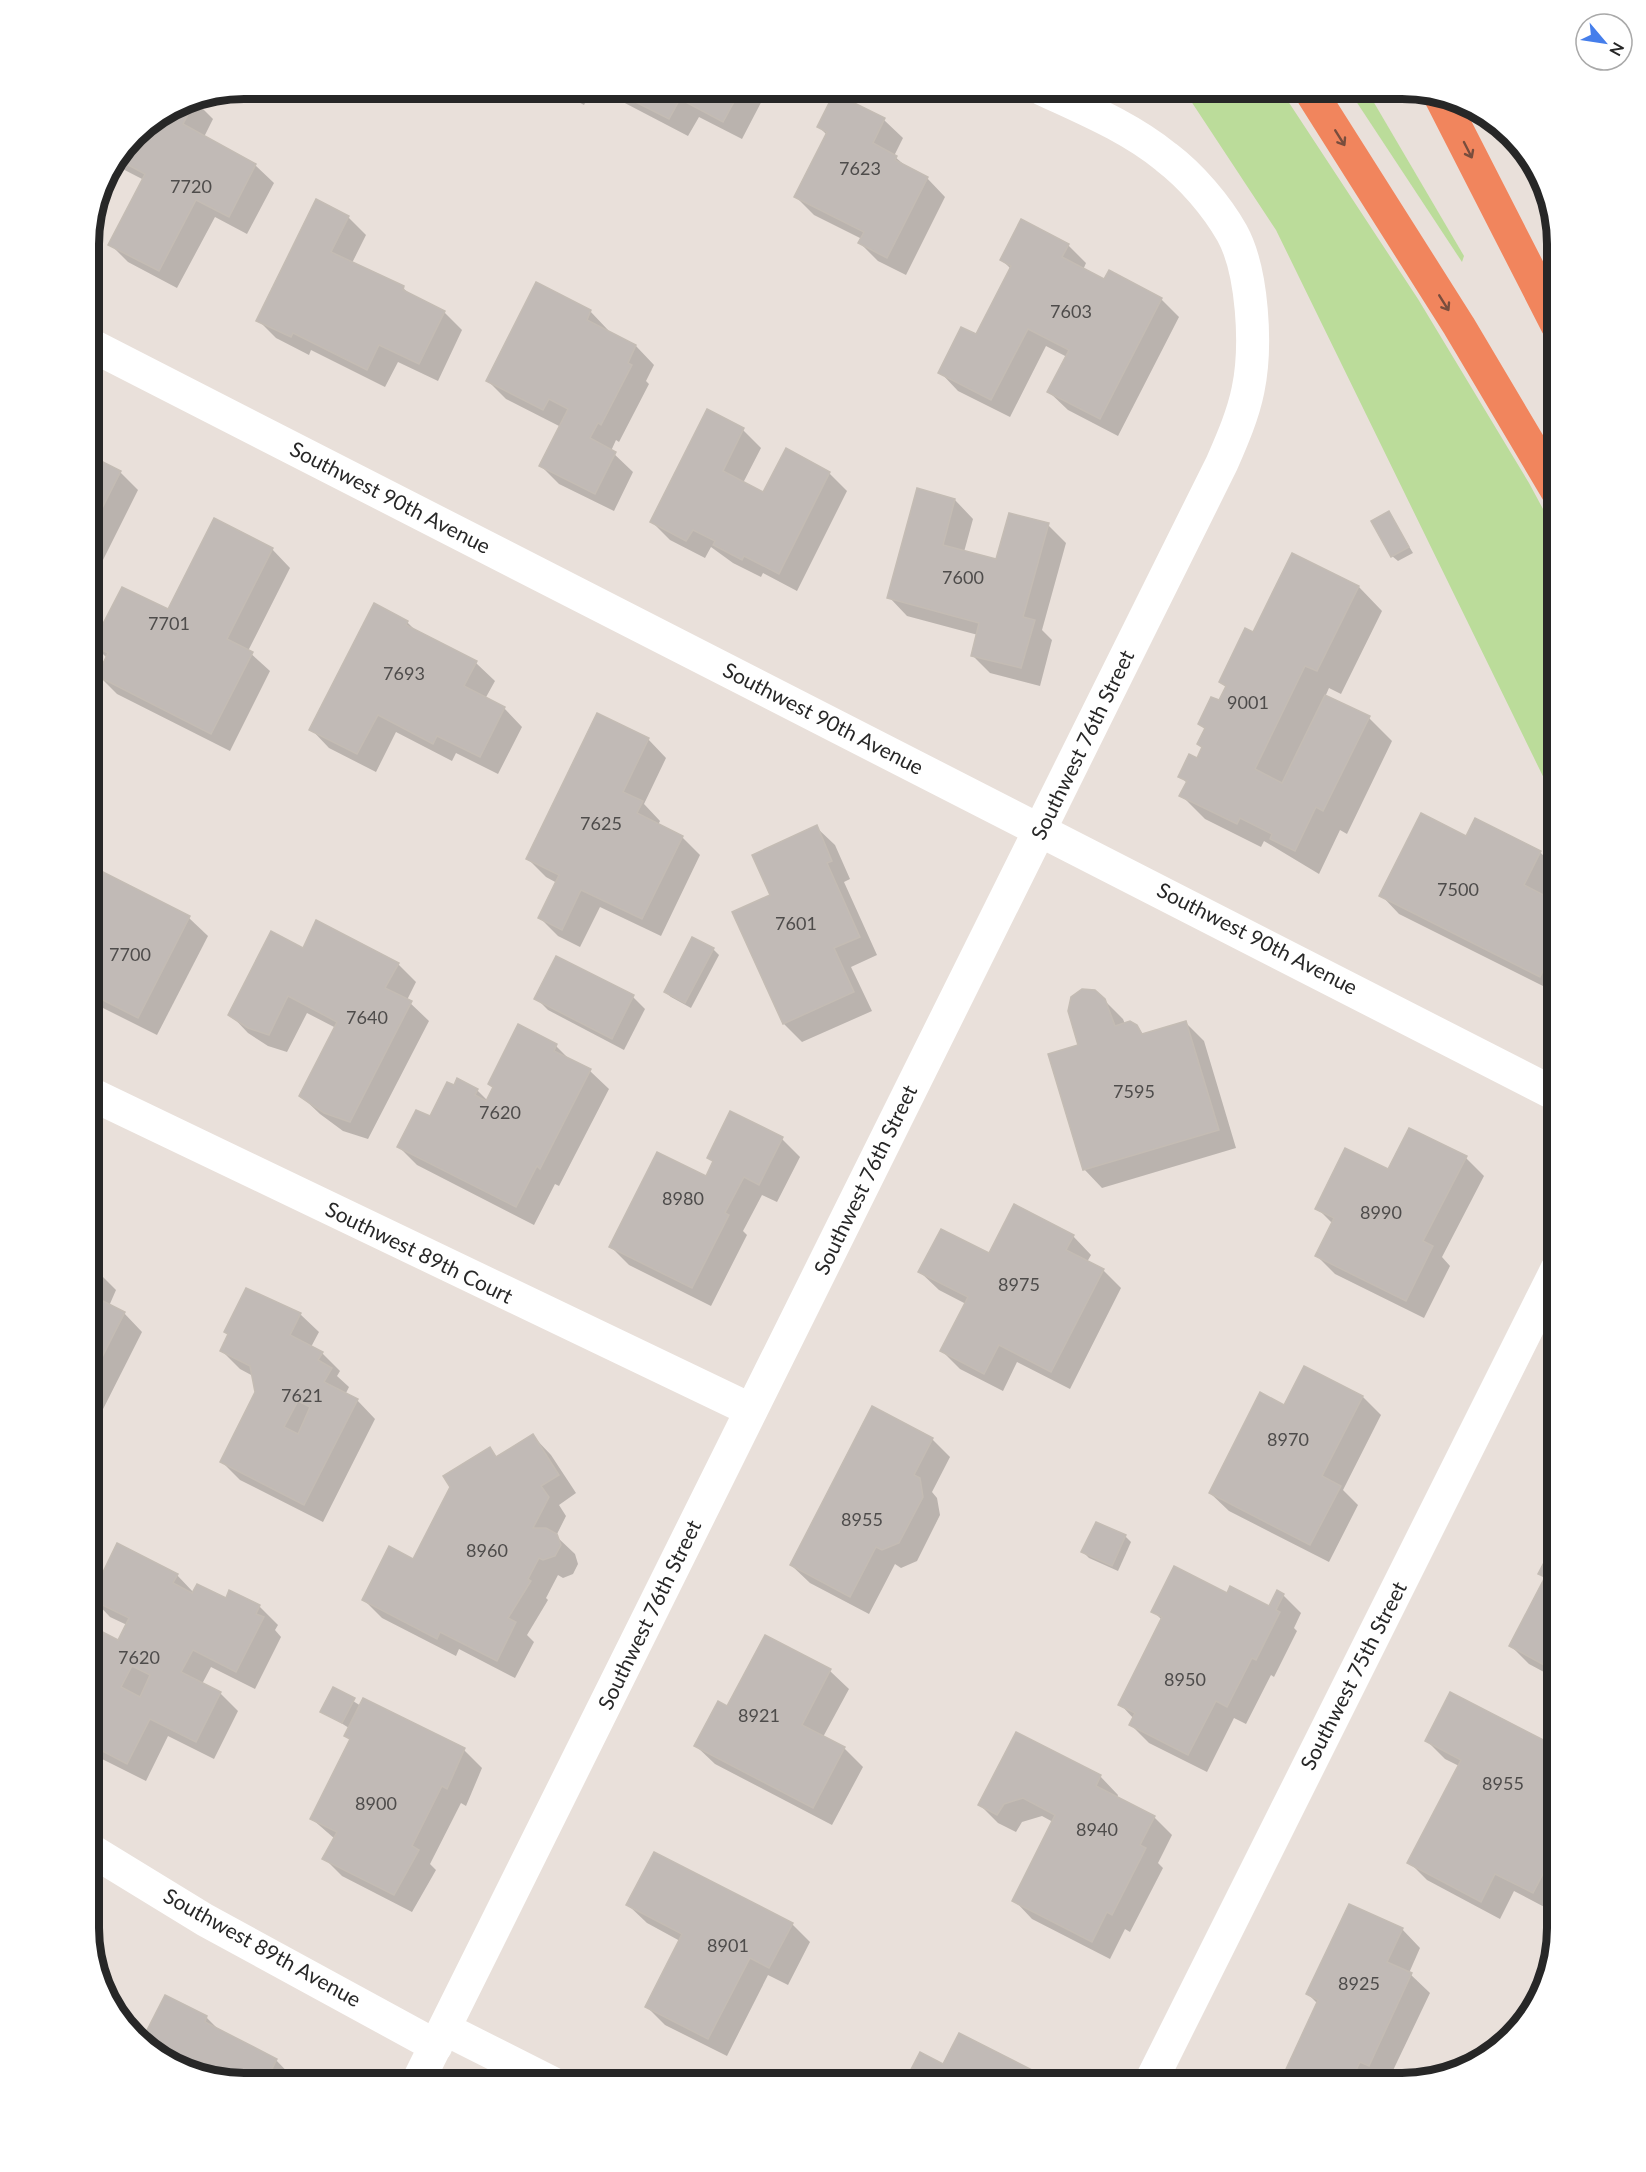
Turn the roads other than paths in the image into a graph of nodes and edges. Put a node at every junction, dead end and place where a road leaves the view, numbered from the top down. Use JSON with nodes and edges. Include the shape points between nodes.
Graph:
{"nodes":[{"id":1,"x":1064,"y":99,"type":"edge"},
{"id":2,"x":1315,"y":99,"type":"edge"},
{"id":3,"x":1445,"y":106,"type":"edge"},
{"id":4,"x":1547,"y":305,"type":"edge"},
{"id":5,"x":99,"y":349,"type":"edge"},
{"id":6,"x":1547,"y":474,"type":"edge"},
{"id":7,"x":1041,"y":830,"type":"junction"},
{"id":8,"x":1547,"y":1090,"type":"edge"},
{"id":9,"x":99,"y":1097,"type":"edge"},
{"id":10,"x":1547,"y":1289,"type":"edge"},
{"id":11,"x":751,"y":1410,"type":"junction"},
{"id":12,"x":99,"y":1856,"type":"edge"},
{"id":13,"x":441,"y":2038,"type":"junction"},
{"id":14,"x":423,"y":2073,"type":"edge"},
{"id":15,"x":525,"y":2073,"type":"edge"},
{"id":16,"x":1155,"y":2073,"type":"edge"}],
"edges":[{"from":1,"to":7,"type":"street","name":"Southwest 76th Street","via":[[1113,122],[1166,157],[1186,175],[1232,233],[1243,260],[1250,308],[1250,374],[1232,442]]},
{"from":2,"to":6,"type":"highway","one_way":true},
{"from":3,"to":4,"type":"highway","one_way":true},
{"from":5,"to":7,"type":"street","name":"Southwest 90th Avenue"},
{"from":7,"to":8,"type":"street","name":"Southwest 90th Avenue"},
{"from":7,"to":11,"type":"street","name":"Southwest 76th Street"},
{"from":9,"to":11,"type":"street","name":"Southwest 89th Court"},
{"from":10,"to":16,"type":"street","name":"Southwest 75th Street"},
{"from":11,"to":13,"type":"street","name":"Southwest 76th Street"},
{"from":12,"to":13,"type":"street","name":"Southwest 89th Avenue","via":[[205,1920]]},
{"from":13,"to":14,"type":"street","name":"Southwest 76th Street"},
{"from":13,"to":15,"type":"street","name":"Southwest 89th Avenue"}]}
